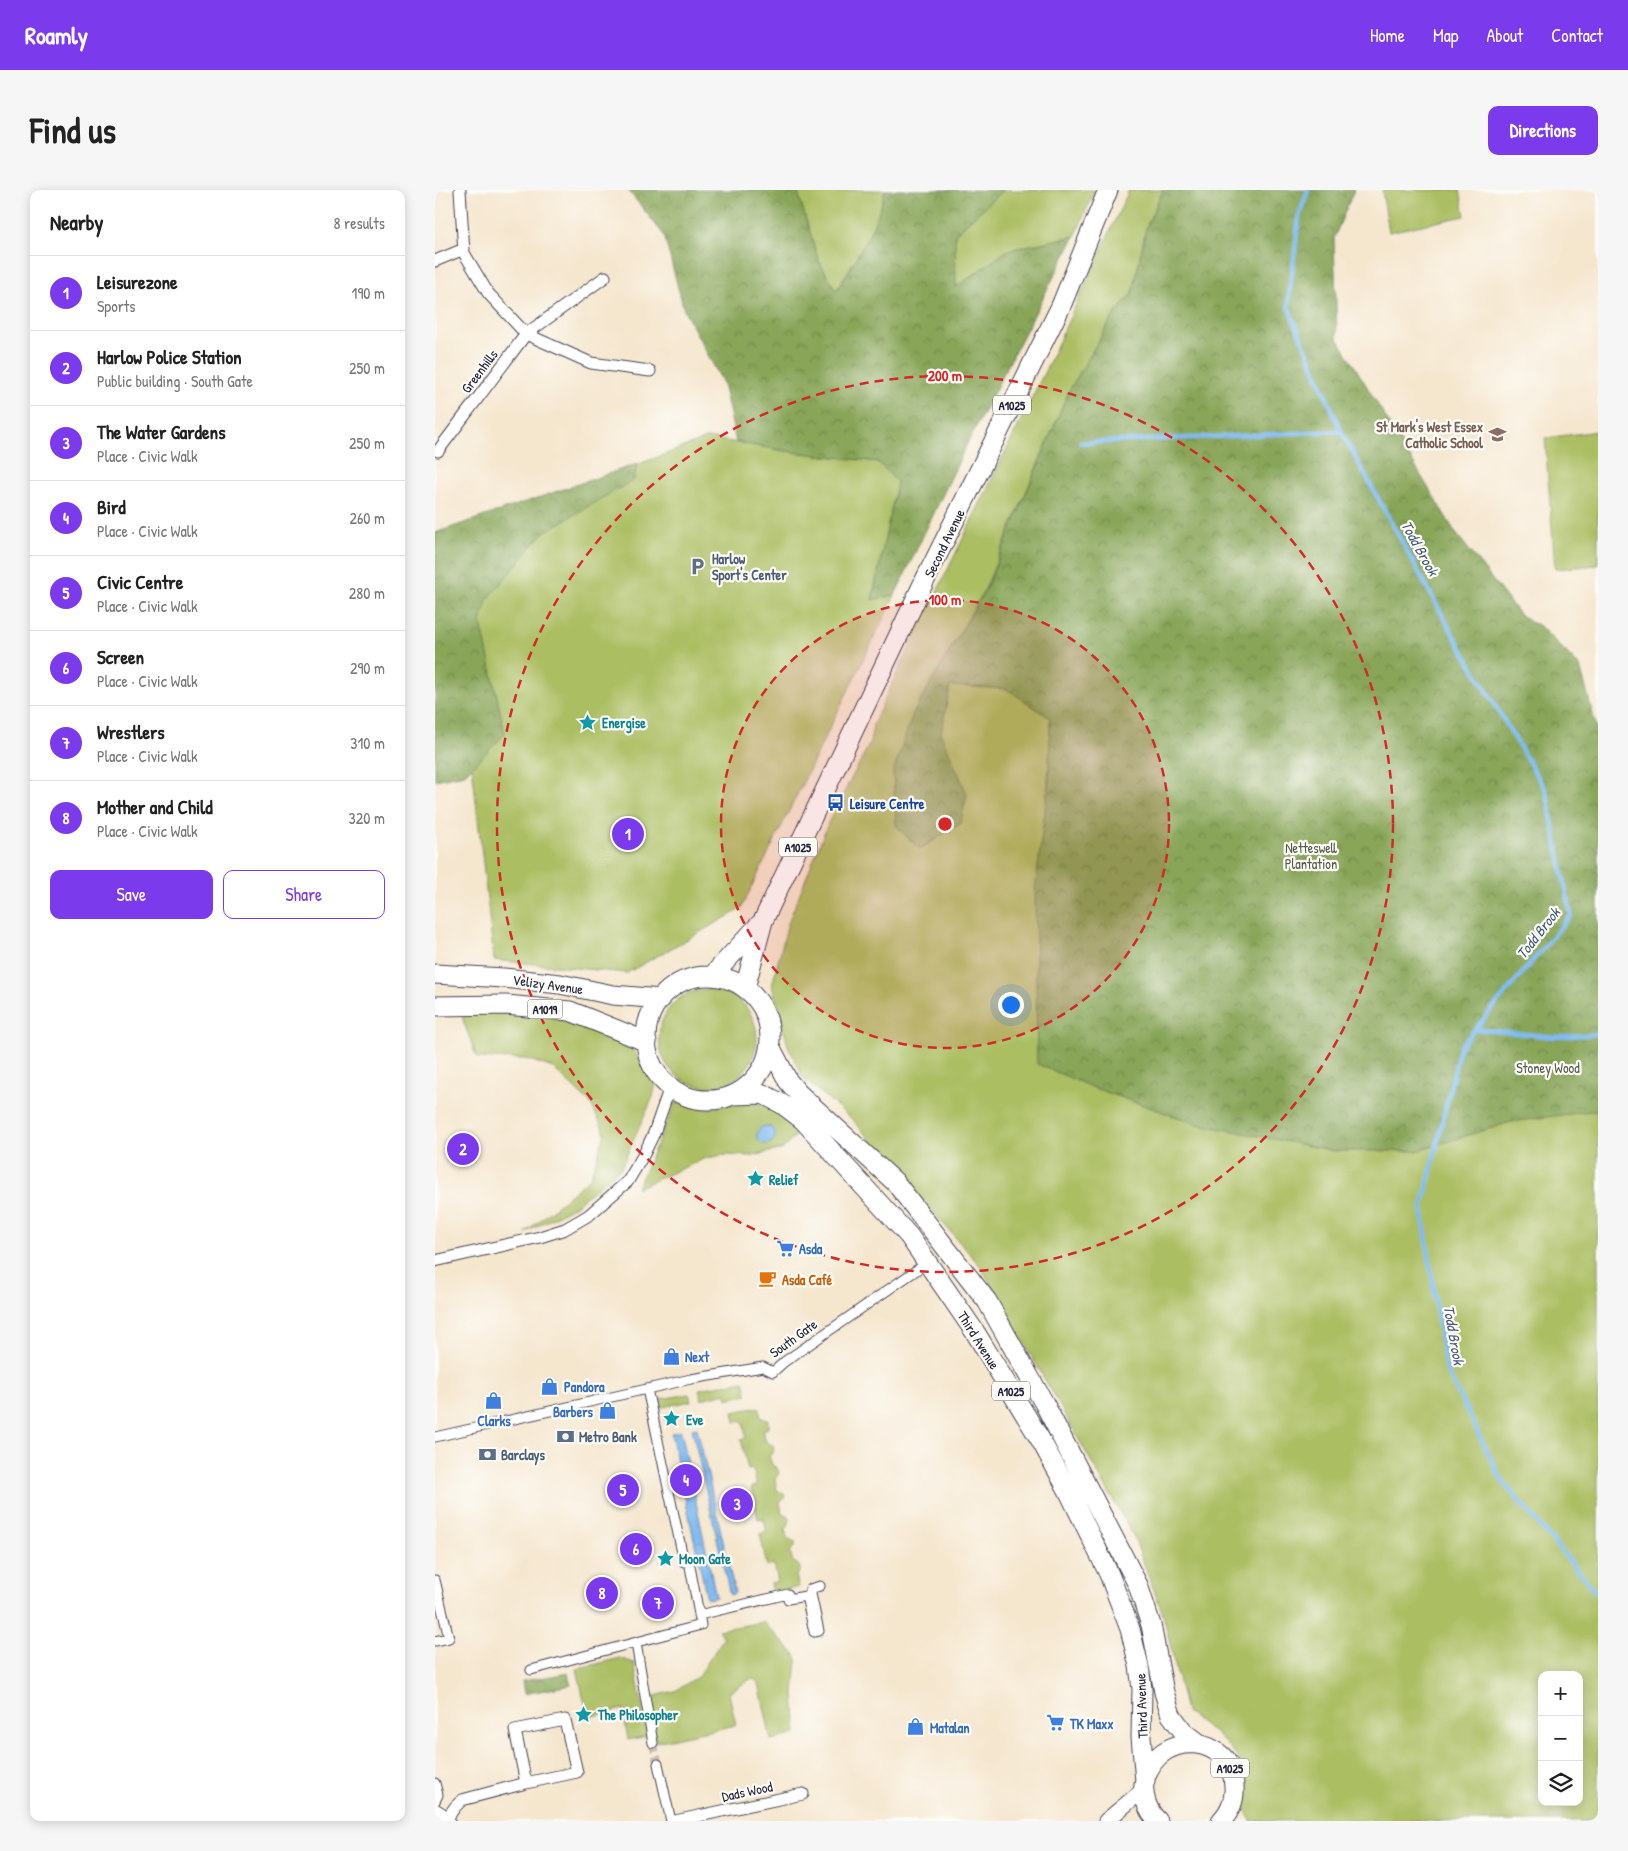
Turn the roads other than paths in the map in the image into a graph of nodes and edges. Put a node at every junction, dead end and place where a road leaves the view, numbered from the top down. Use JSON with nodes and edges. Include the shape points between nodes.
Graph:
{"nodes":[{"id":1,"x":460,"y":190,"type":"edge"},
{"id":2,"x":1108,"y":190,"type":"edge"},
{"id":3,"x":463,"y":249,"type":"junction"},
{"id":4,"x":435,"y":261,"type":"edge"},
{"id":5,"x":605,"y":277,"type":"dead end"},
{"id":6,"x":525,"y":334,"type":"junction"},
{"id":7,"x":650,"y":371,"type":"dead end"},
{"id":8,"x":438,"y":451,"type":"dead end"},
{"id":9,"x":763,"y":921,"type":"junction"},
{"id":10,"x":435,"y":974,"type":"edge"},
{"id":11,"x":712,"y":976,"type":"junction"},
{"id":12,"x":745,"y":988,"type":"junction"},
{"id":13,"x":661,"y":999,"type":"junction"},
{"id":14,"x":436,"y":1006,"type":"edge"},
{"id":15,"x":647,"y":1042,"type":"junction"},
{"id":16,"x":770,"y":1046,"type":"junction"},
{"id":17,"x":670,"y":1087,"type":"junction"},
{"id":18,"x":734,"y":1094,"type":"junction"},
{"id":19,"x":435,"y":1261,"type":"edge"},
{"id":20,"x":918,"y":1269,"type":"dead end"},
{"id":21,"x":647,"y":1389,"type":"junction"},
{"id":22,"x":435,"y":1437,"type":"edge"},
{"id":23,"x":435,"y":1580,"type":"edge"},
{"id":24,"x":820,"y":1586,"type":"dead end"},
{"id":25,"x":699,"y":1615,"type":"junction"},
{"id":26,"x":435,"y":1641,"type":"edge"},
{"id":27,"x":636,"y":1643,"type":"junction"},
{"id":28,"x":531,"y":1670,"type":"dead end"},
{"id":29,"x":653,"y":1743,"type":"tunnel mouth"},
{"id":30,"x":1200,"y":1744,"type":"junction"},
{"id":31,"x":657,"y":1764,"type":"tunnel mouth"},
{"id":32,"x":526,"y":1782,"type":"junction"},
{"id":33,"x":435,"y":1783,"type":"edge"},
{"id":34,"x":1144,"y":1785,"type":"junction"},
{"id":35,"x":803,"y":1794,"type":"dead end"},
{"id":36,"x":435,"y":1801,"type":"edge"},
{"id":37,"x":435,"y":1809,"type":"edge"},
{"id":38,"x":1230,"y":1816,"type":"edge"},
{"id":39,"x":449,"y":1819,"type":"edge"},
{"id":40,"x":697,"y":1819,"type":"edge"},
{"id":41,"x":673,"y":1821,"type":"edge"},
{"id":42,"x":1106,"y":1821,"type":"edge"},
{"id":43,"x":1157,"y":1821,"type":"edge"}],
"edges":[{"from":1,"to":3,"type":"street"},
{"from":2,"to":9,"type":"main road","name":"Second Avenue","number":"A1025","via":[[1061,306],[922,586]]},
{"from":3,"to":4,"type":"street"},
{"from":3,"to":6,"type":"street","via":[[488,293]]},
{"from":5,"to":6,"type":"street","name":"Greenhills"},
{"from":6,"to":7,"type":"street","via":[[591,363]]},
{"from":6,"to":8,"type":"street","name":"Greenhills"},
{"from":9,"to":11,"type":"main road","name":"Second Avenue","number":"A1025"},
{"from":9,"to":12,"type":"main road","name":"Second Avenue","number":"A1025"},
{"from":10,"to":13,"type":"main road","name":"Velizy Avenue","number":"A1019","via":[[560,984],[613,995]]},
{"from":11,"to":12,"type":"main road"},
{"from":11,"to":13,"type":"main road","via":[[686,980],[671,988]]},
{"from":12,"to":16,"type":"main road","via":[[762,1007]]},
{"from":13,"to":15,"type":"main road","via":[[649,1020]]},
{"from":14,"to":15,"type":"main road","name":"Velizy Avenue","number":"A1019","via":[[506,1005],[570,1011]]},
{"from":15,"to":17,"type":"main road","via":[[654,1067]]},
{"from":16,"to":18,"type":"main road","via":[[755,1079]]},
{"from":16,"to":30,"type":"main road","name":"Third Avenue","number":"A1025","via":[[788,1081],[895,1182],[987,1301],[1138,1585],[1151,1625],[1171,1715],[1183,1731]]},
{"from":17,"to":18,"type":"main road","via":[[697,1099],[711,1100]]},
{"from":17,"to":19,"type":"street","via":[[650,1140],[627,1181],[589,1215],[565,1229],[540,1237]]},
{"from":18,"to":34,"type":"main road","name":"Third Avenue","number":"A1025","via":[[763,1094],[803,1120],[909,1236],[975,1332],[1040,1439],[1109,1574],[1130,1629],[1142,1689]]},
{"from":20,"to":21,"type":"street","name":"South Gate","via":[[773,1372],[763,1367],[747,1369]]},
{"from":21,"to":22,"type":"street","name":"South Gate"},
{"from":21,"to":25,"type":"street","via":[[684,1562],[689,1561]]},
{"from":23,"to":26,"type":"street","via":[[449,1638]]},
{"from":24,"to":25,"type":"street","via":[[810,1589],[819,1631],[814,1632],[806,1596],[788,1599],[788,1594]]},
{"from":25,"to":27,"type":"street","via":[[701,1625]]},
{"from":27,"to":28,"type":"street"},
{"from":27,"to":29,"type":"street"},
{"from":30,"to":34,"type":"main road","number":"A1025","via":[[1185,1743],[1159,1755],[1149,1767]]},
{"from":30,"to":38,"type":"main road","number":"A1025","via":[[1212,1749],[1230,1768],[1234,1781]]},
{"from":31,"to":41,"type":"street"},
{"from":32,"to":32,"type":"street","via":[[577,1772],[565,1720],[515,1730]]},
{"from":32,"to":39,"type":"street","via":[[462,1800]]},
{"from":33,"to":36,"type":"street","via":[[438,1796]]},
{"from":34,"to":42,"type":"street"},
{"from":34,"to":43,"type":"main road","number":"A1025","via":[[1148,1808]]},
{"from":35,"to":40,"type":"street","name":"Dads Wood"},
{"from":37,"to":39,"type":"street"},
{"from":40,"to":41,"type":"street","name":"Dads Wood"}]}
